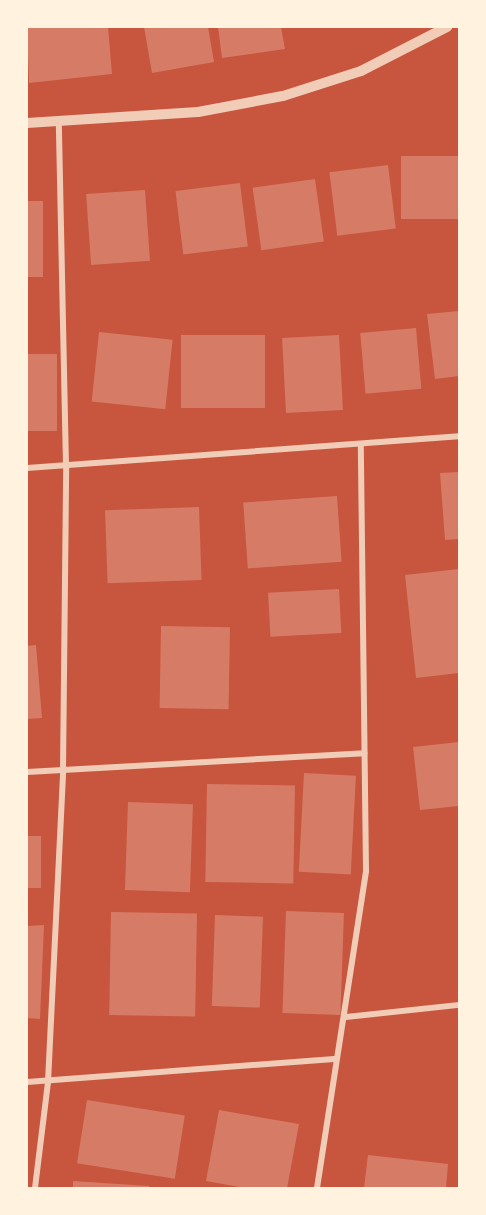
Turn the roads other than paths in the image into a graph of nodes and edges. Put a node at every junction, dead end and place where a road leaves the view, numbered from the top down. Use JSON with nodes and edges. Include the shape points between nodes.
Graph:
{"nodes":[{"id":1,"x":447,"y":27,"type":"edge"},
{"id":2,"x":59,"y":122,"type":"junction"},
{"id":3,"x":27,"y":123,"type":"edge"},
{"id":4,"x":459,"y":436,"type":"edge"},
{"id":5,"x":361,"y":446,"type":"junction"},
{"id":6,"x":66,"y":466,"type":"junction"},
{"id":7,"x":27,"y":468,"type":"edge"},
{"id":8,"x":364,"y":753,"type":"junction"},
{"id":9,"x":63,"y":771,"type":"junction"},
{"id":10,"x":27,"y":772,"type":"edge"},
{"id":11,"x":459,"y":1005,"type":"edge"},
{"id":12,"x":346,"y":1017,"type":"junction"},
{"id":13,"x":334,"y":1059,"type":"junction"},
{"id":14,"x":27,"y":1082,"type":"edge"},
{"id":15,"x":48,"y":1082,"type":"junction"},
{"id":16,"x":35,"y":1188,"type":"edge"},
{"id":17,"x":317,"y":1188,"type":"edge"}],
"edges":[{"from":1,"to":2,"type":"street","via":[[361,71],[283,96],[198,112]]},
{"from":2,"to":3,"type":"street"},
{"from":2,"to":6,"type":"street"},
{"from":4,"to":5,"type":"street"},
{"from":5,"to":6,"type":"street"},
{"from":5,"to":8,"type":"street"},
{"from":6,"to":7,"type":"street"},
{"from":6,"to":9,"type":"street"},
{"from":8,"to":9,"type":"street"},
{"from":8,"to":12,"type":"street","via":[[366,871]]},
{"from":9,"to":10,"type":"street"},
{"from":9,"to":15,"type":"street"},
{"from":11,"to":12,"type":"street"},
{"from":12,"to":13,"type":"street"},
{"from":13,"to":15,"type":"street"},
{"from":13,"to":17,"type":"street"},
{"from":14,"to":15,"type":"street"},
{"from":15,"to":16,"type":"street"}]}
